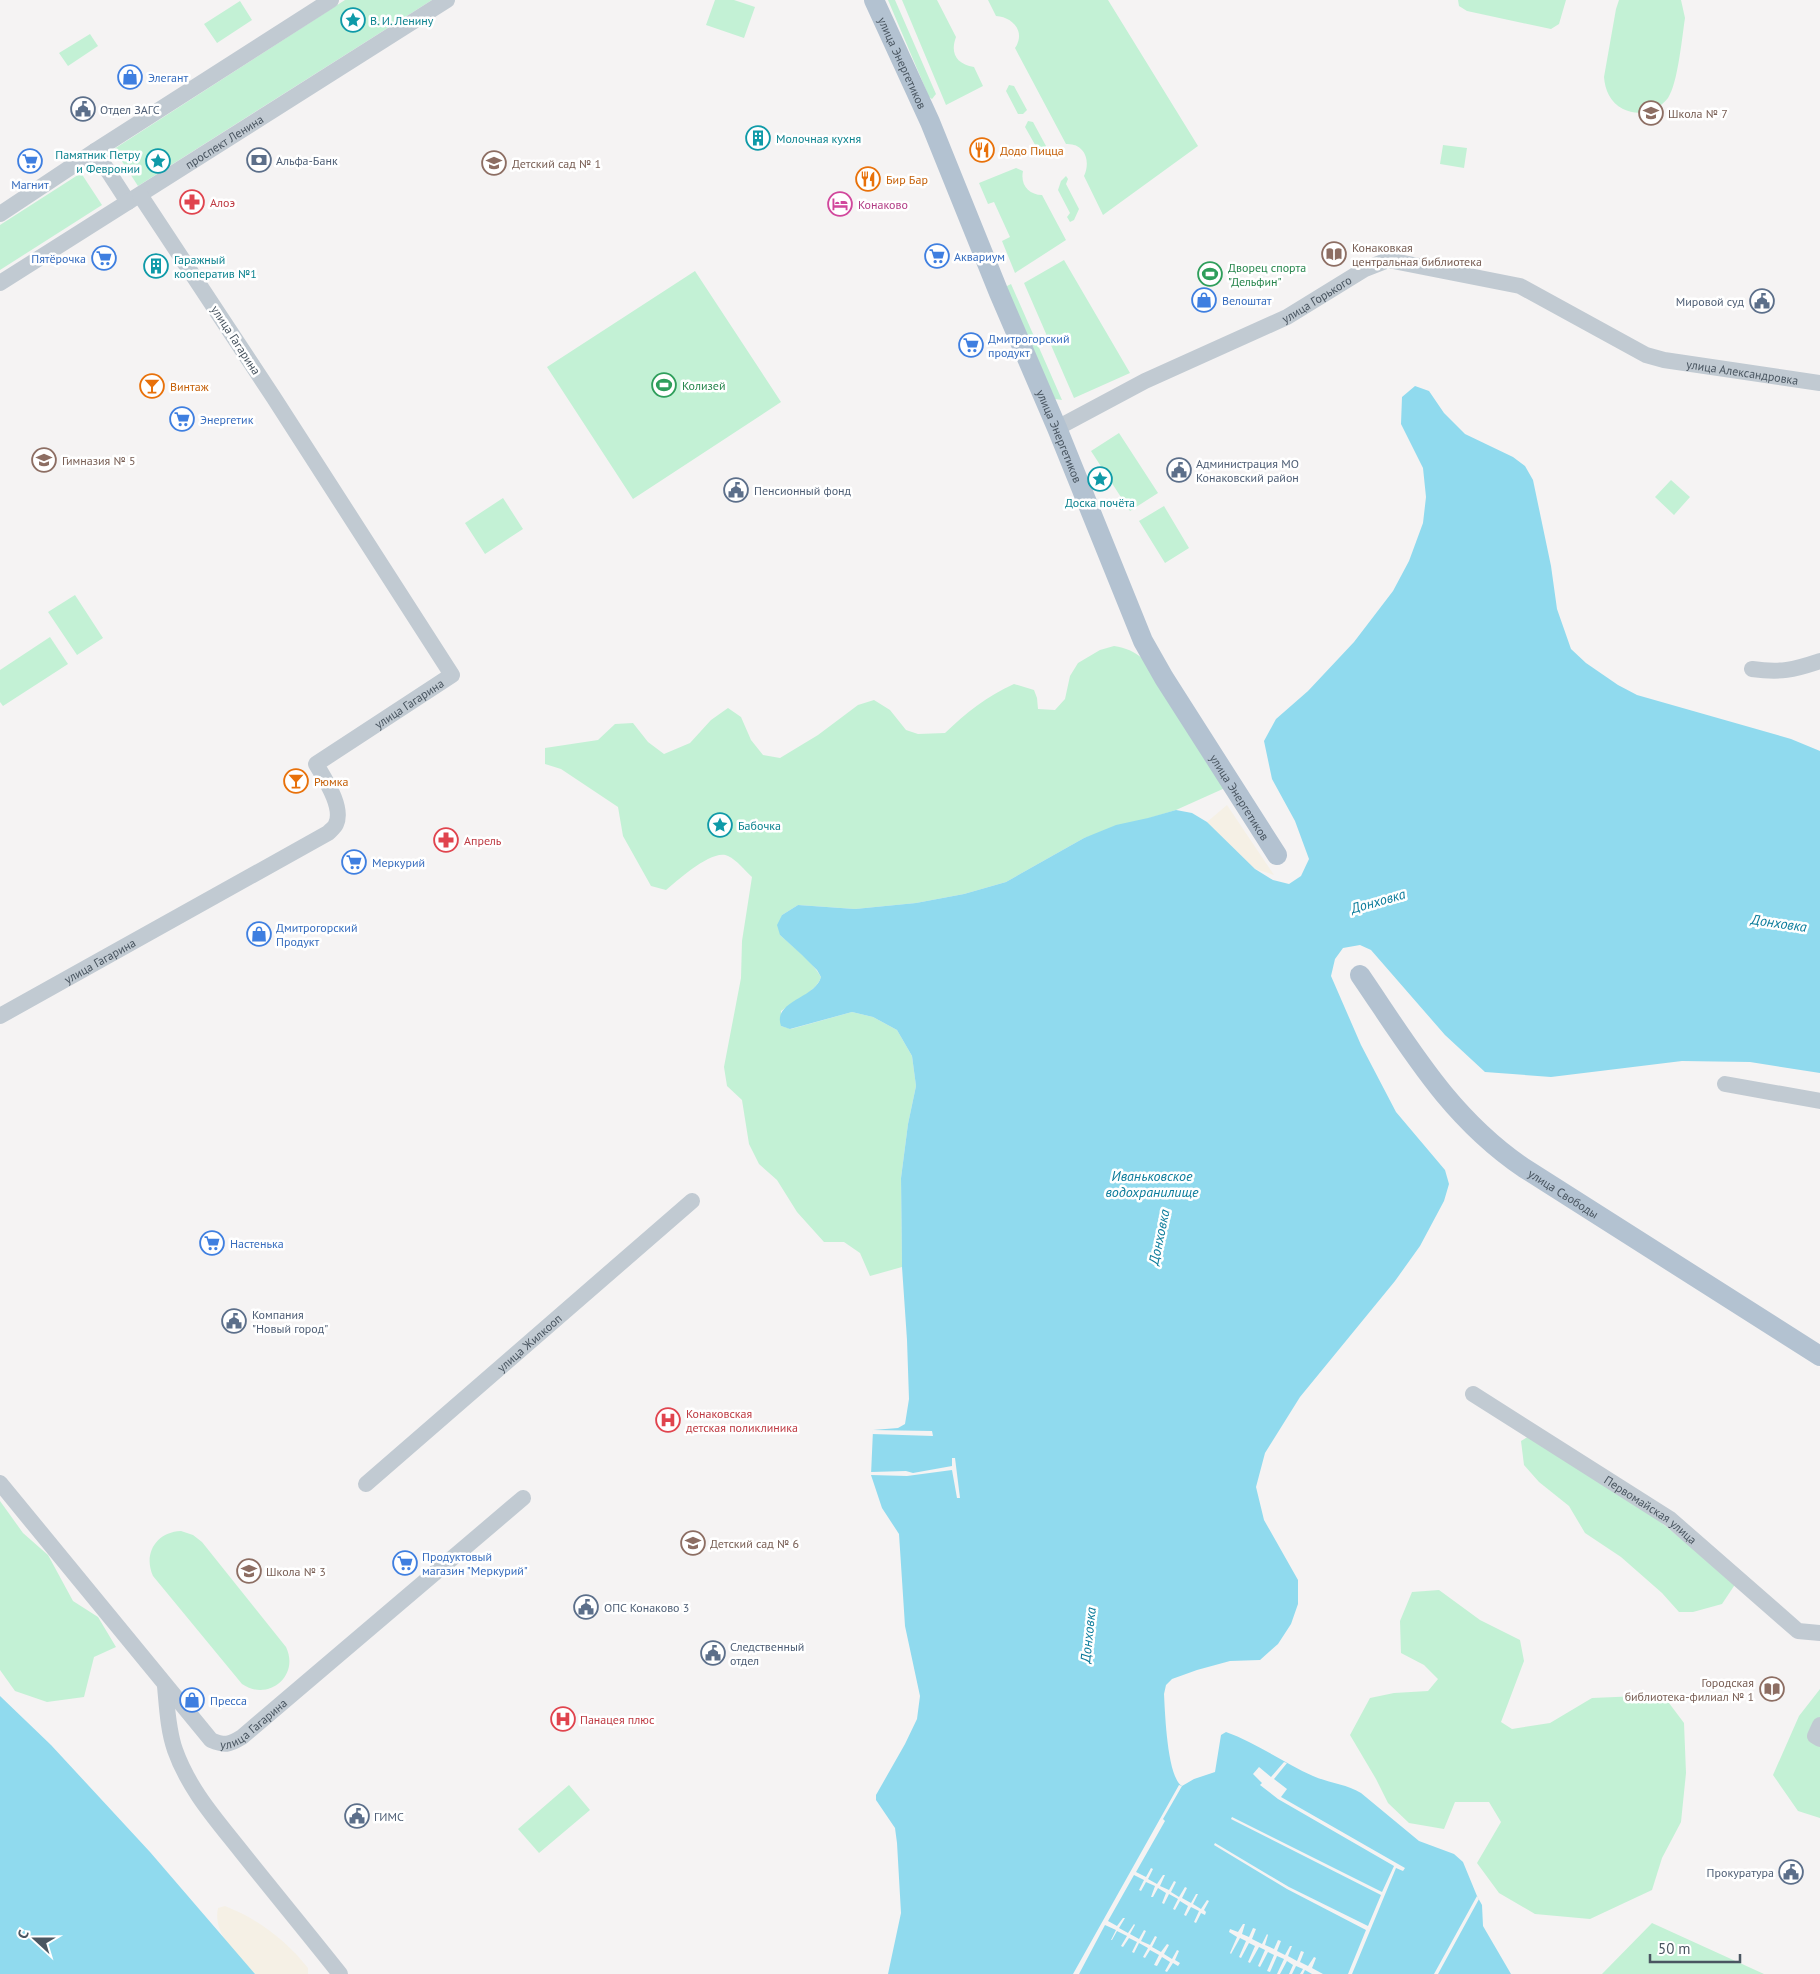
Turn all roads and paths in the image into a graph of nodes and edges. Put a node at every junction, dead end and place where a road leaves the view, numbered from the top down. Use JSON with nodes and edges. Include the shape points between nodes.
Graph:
{"nodes":[{"id":1,"x":331,"y":0,"type":"edge"},
{"id":2,"x":447,"y":0,"type":"edge"},
{"id":3,"x":874,"y":0,"type":"edge"},
{"id":4,"x":95,"y":151,"type":"junction"},
{"id":5,"x":134,"y":198,"type":"junction"},
{"id":6,"x":0,"y":214,"type":"edge"},
{"id":7,"x":0,"y":283,"type":"edge"},
{"id":8,"x":1664,"y":360,"type":"joint"},
{"id":9,"x":1820,"y":383,"type":"edge"},
{"id":10,"x":1058,"y":428,"type":"junction"},
{"id":11,"x":1820,"y":660,"type":"edge"},
{"id":12,"x":1752,"y":669,"type":"dead end"},
{"id":13,"x":1277,"y":855,"type":"dead end"},
{"id":14,"x":1360,"y":975,"type":"dead end"},
{"id":15,"x":0,"y":1016,"type":"edge"},
{"id":16,"x":1726,"y":1084,"type":"dead end"},
{"id":17,"x":1820,"y":1101,"type":"edge"},
{"id":18,"x":692,"y":1201,"type":"dead end"},
{"id":19,"x":1820,"y":1356,"type":"edge"},
{"id":20,"x":1473,"y":1394,"type":"dead end"},
{"id":21,"x":0,"y":1482,"type":"edge"},
{"id":22,"x":366,"y":1484,"type":"dead end"},
{"id":23,"x":523,"y":1498,"type":"dead end"},
{"id":24,"x":1820,"y":1633,"type":"edge"},
{"id":25,"x":165,"y":1686,"type":"junction"},
{"id":26,"x":1820,"y":1725,"type":"edge"},
{"id":27,"x":1820,"y":1739,"type":"edge"},
{"id":28,"x":340,"y":1974,"type":"edge"}],
"edges":[{"from":1,"to":4,"type":"street"},
{"from":2,"to":5,"type":"street","name":"проспект Ленина"},
{"from":3,"to":10,"type":"main road","name":"улица Энергетиков","via":[[926,112]]},
{"from":4,"to":5,"type":"street"},
{"from":4,"to":6,"type":"street"},
{"from":5,"to":7,"type":"street","name":"проспект Ленина"},
{"from":5,"to":15,"type":"street","name":"улица Гагарина","via":[[274,398],[452,675],[316,764],[338,812],[336,824],[328,833]]},
{"from":8,"to":9,"type":"street","name":"улица Александровка"},
{"from":8,"to":10,"type":"street","name":"улица Горького","via":[[1646,355],[1520,286],[1388,260],[1365,269],[1287,317],[1145,381]]},
{"from":10,"to":13,"type":"main road","name":"улица Энергетиков","via":[[1143,641]]},
{"from":11,"to":12,"type":"street","via":[[1788,671]]},
{"from":14,"to":19,"type":"main road","name":"улица Свободы","via":[[1446,1098],[1493,1145],[1524,1168]]},
{"from":16,"to":17,"type":"street"},
{"from":18,"to":22,"type":"street","name":"улица Жилкооп"},
{"from":20,"to":24,"type":"street","name":"Первомайская улица","via":[[1670,1519],[1798,1631]]},
{"from":21,"to":25,"type":"street","name":"улица Гагарина"},
{"from":23,"to":25,"type":"street","name":"улица Гагарина","via":[[231,1744],[211,1740]]},
{"from":25,"to":28,"type":"street","via":[[175,1749],[202,1802]]},
{"from":26,"to":27,"type":"street","via":[[1815,1736]]}]}
